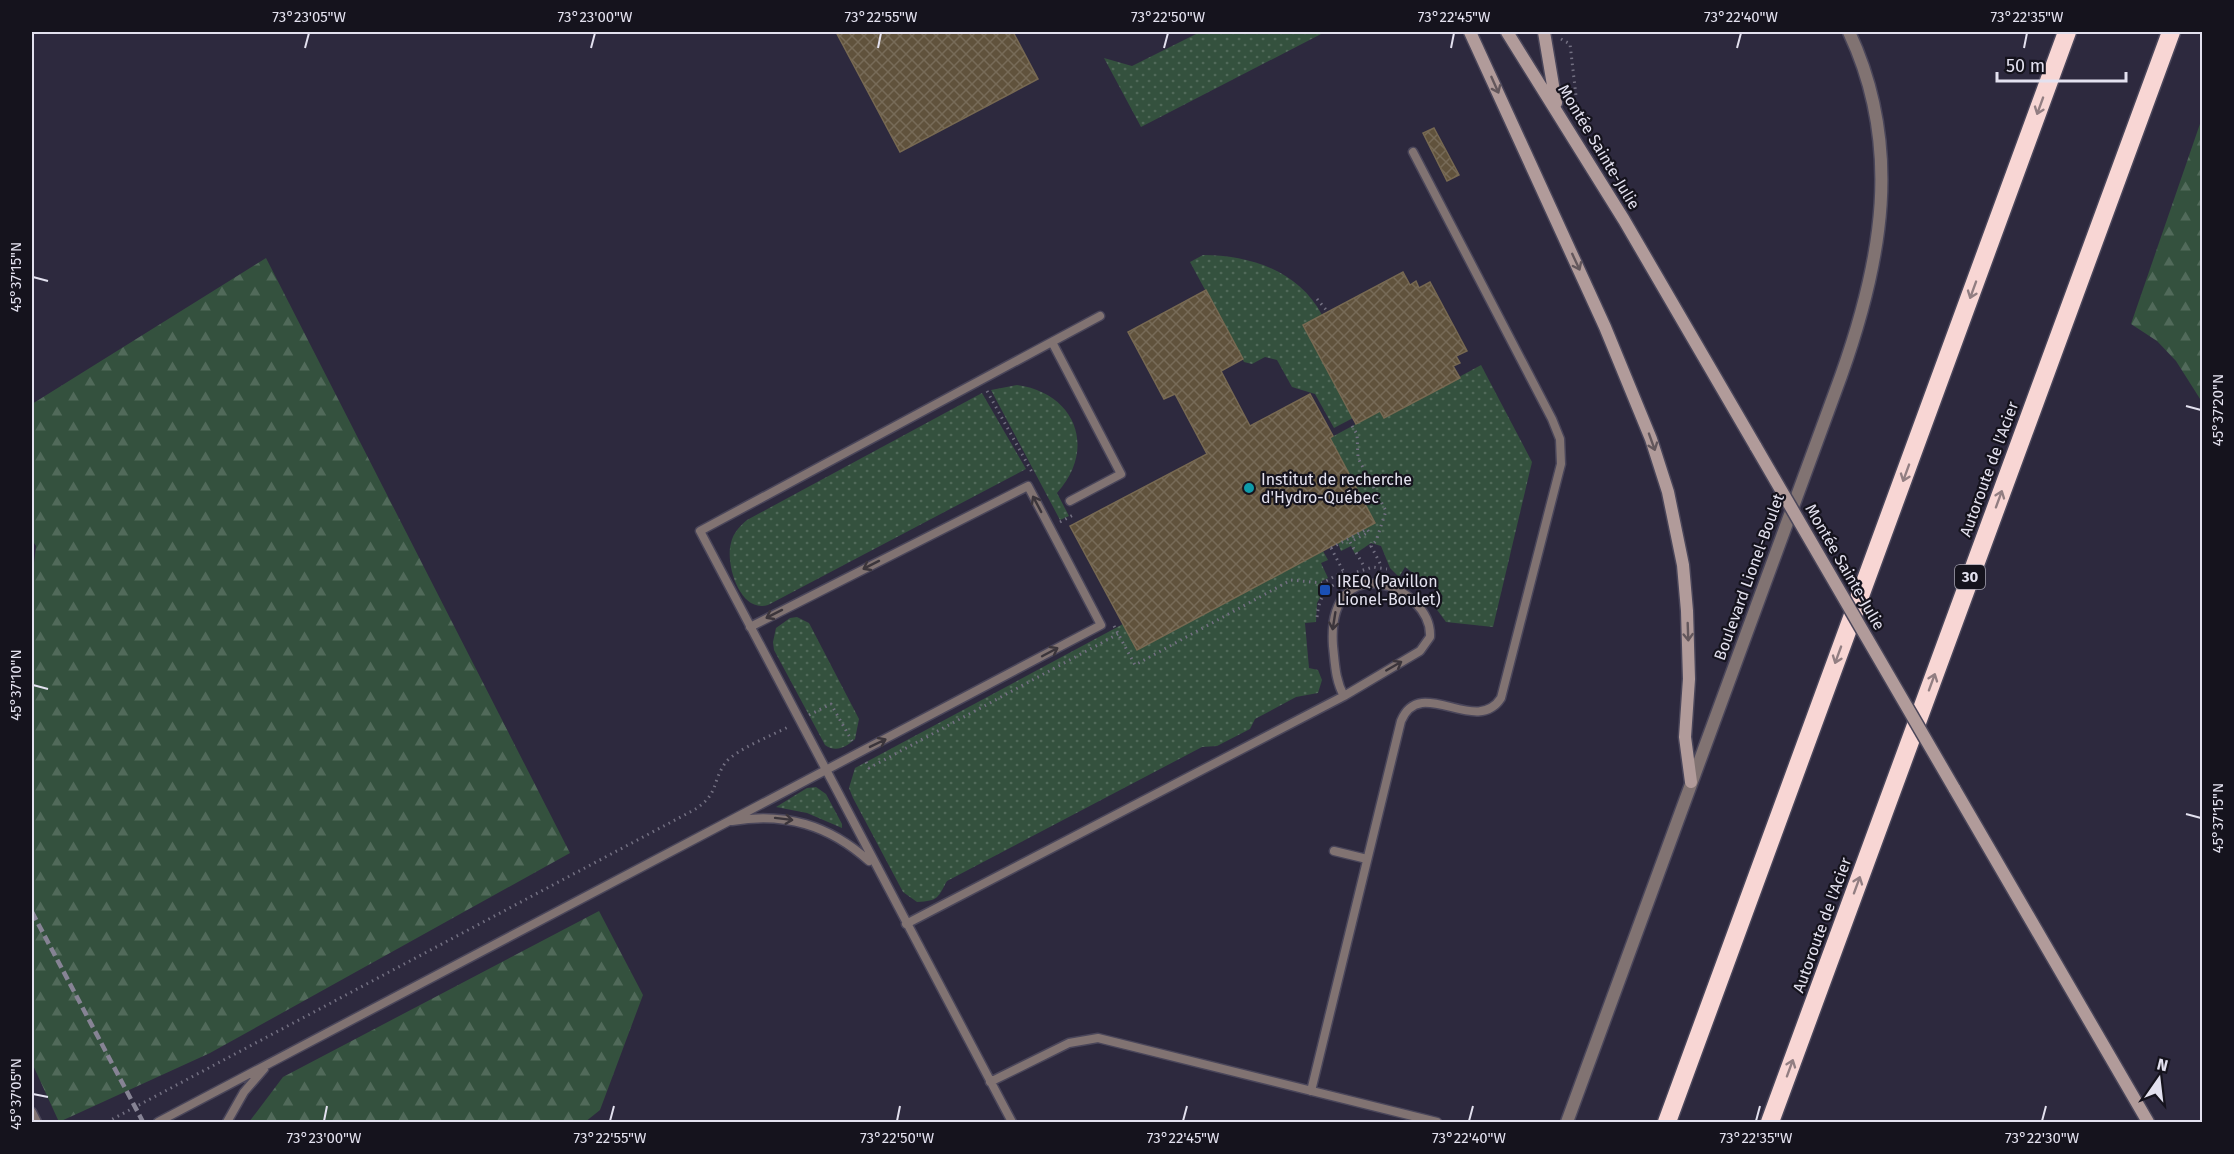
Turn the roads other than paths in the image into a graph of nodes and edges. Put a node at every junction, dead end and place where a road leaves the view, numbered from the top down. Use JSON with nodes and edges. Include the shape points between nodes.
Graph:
{"nodes":[{"id":1,"x":1470,"y":32,"type":"edge"},
{"id":2,"x":1507,"y":32,"type":"edge"},
{"id":3,"x":1544,"y":32,"type":"edge"},
{"id":4,"x":1849,"y":32,"type":"edge"},
{"id":5,"x":2067,"y":32,"type":"edge"},
{"id":6,"x":2170,"y":32,"type":"edge"},
{"id":7,"x":1557,"y":110,"type":"junction"},
{"id":8,"x":1413,"y":152,"type":"dead end"},
{"id":9,"x":1100,"y":316,"type":"dead end"},
{"id":10,"x":1052,"y":342,"type":"junction"},
{"id":11,"x":1070,"y":501,"type":"dead end"},
{"id":12,"x":750,"y":627,"type":"junction"},
{"id":13,"x":1344,"y":696,"type":"junction"},
{"id":14,"x":825,"y":769,"type":"junction"},
{"id":15,"x":1691,"y":782,"type":"junction"},
{"id":16,"x":726,"y":822,"type":"junction"},
{"id":17,"x":1334,"y":851,"type":"dead end"},
{"id":18,"x":1367,"y":859,"type":"junction"},
{"id":19,"x":875,"y":866,"type":"junction"},
{"id":20,"x":906,"y":924,"type":"junction"},
{"id":21,"x":270,"y":1062,"type":"junction"},
{"id":22,"x":990,"y":1082,"type":"junction"},
{"id":23,"x":1311,"y":1091,"type":"junction"},
{"id":24,"x":32,"y":1112,"type":"edge"},
{"id":25,"x":173,"y":1119,"type":"edge"},
{"id":26,"x":37,"y":1122,"type":"edge"},
{"id":27,"x":158,"y":1122,"type":"edge"},
{"id":28,"x":227,"y":1122,"type":"edge"},
{"id":29,"x":1012,"y":1122,"type":"edge"},
{"id":30,"x":1437,"y":1122,"type":"edge"},
{"id":31,"x":1566,"y":1122,"type":"edge"},
{"id":32,"x":1667,"y":1122,"type":"edge"},
{"id":33,"x":1770,"y":1122,"type":"edge"},
{"id":34,"x":2148,"y":1122,"type":"edge"}],
"edges":[{"from":1,"to":15,"type":"main road","one_way":true,"via":[[1605,327],[1648,431],[1668,492],[1683,565],[1687,611],[1689,679],[1685,737]]},
{"from":2,"to":7,"type":"main road","name":"Montée Sainte-Julie"},
{"from":3,"to":7,"type":"main road"},
{"from":4,"to":15,"type":"street","name":"Boulevard Lionel-Boulet","via":[[1868,82],[1880,148],[1882,215],[1874,269],[1848,356]]},
{"from":5,"to":32,"type":"highway","one_way":true},
{"from":33,"to":6,"type":"highway","name":"Autoroute de l'Acier","number":"30","one_way":true},
{"from":7,"to":34,"type":"main road","name":"Montée Sainte-Julie","bridge":true},
{"from":8,"to":18,"type":"lane","via":[[1552,419],[1562,456],[1501,698],[1495,706],[1481,712],[1427,702],[1406,712]]},
{"from":9,"to":10,"type":"lane"},
{"from":10,"to":11,"type":"lane","via":[[1121,474]]},
{"from":10,"to":12,"type":"lane","via":[[700,531]]},
{"from":12,"to":14,"type":"lane"},
{"from":14,"to":12,"type":"lane","one_way":true,"via":[[1101,625],[1076,576],[1028,486]]},
{"from":13,"to":13,"type":"lane","one_way":true,"via":[[1427,644],[1429,618],[1394,588],[1364,584],[1343,596],[1337,605],[1332,626],[1337,679]]},
{"from":13,"to":20,"type":"lane"},
{"from":14,"to":16,"type":"lane"},
{"from":14,"to":19,"type":"lane"},
{"from":15,"to":31,"type":"street","name":"Boulevard Lionel-Boulet"},
{"from":16,"to":19,"type":"lane","one_way":true,"via":[[762,817],[813,825],[843,841]]},
{"from":16,"to":21,"type":"lane"},
{"from":17,"to":18,"type":"lane"},
{"from":18,"to":23,"type":"lane"},
{"from":19,"to":20,"type":"lane"},
{"from":20,"to":22,"type":"lane"},
{"from":21,"to":25,"type":"lane"},
{"from":21,"to":28,"type":"lane","via":[[244,1092]]},
{"from":22,"to":23,"type":"lane","via":[[1069,1043],[1098,1038]]},
{"from":22,"to":29,"type":"lane"},
{"from":23,"to":30,"type":"lane"},
{"from":24,"to":26,"type":"lane"},
{"from":25,"to":27,"type":"lane"}]}
